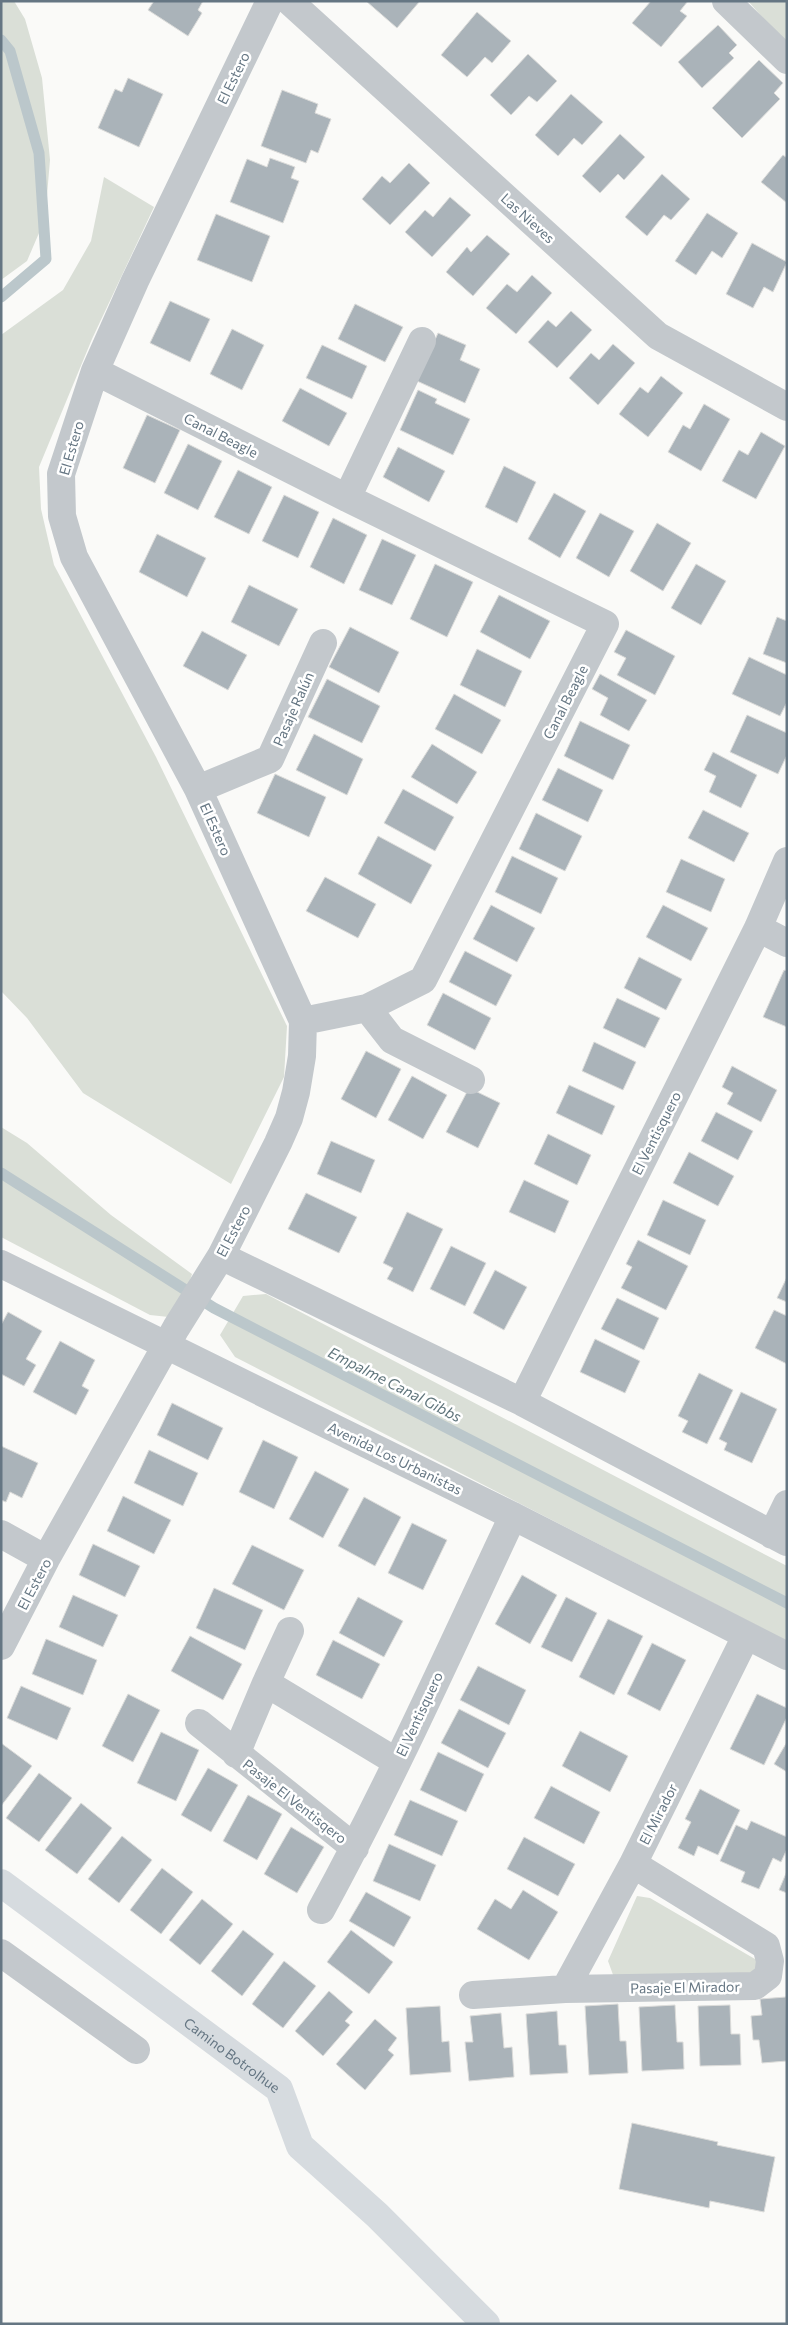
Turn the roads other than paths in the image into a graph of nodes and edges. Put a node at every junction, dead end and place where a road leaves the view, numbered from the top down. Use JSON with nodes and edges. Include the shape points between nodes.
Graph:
{"nodes":[{"id":1,"x":270,"y":1,"type":"edge"},
{"id":2,"x":289,"y":1,"type":"edge"},
{"id":3,"x":726,"y":1,"type":"edge"},
{"id":4,"x":787,"y":60,"type":"edge"},
{"id":5,"x":422,"y":341,"type":"dead end"},
{"id":6,"x":95,"y":371,"type":"junction"},
{"id":7,"x":787,"y":407,"type":"edge"},
{"id":8,"x":347,"y":498,"type":"junction"},
{"id":9,"x":323,"y":643,"type":"dead end"},
{"id":10,"x":198,"y":789,"type":"junction"},
{"id":11,"x":787,"y":861,"type":"edge"},
{"id":12,"x":758,"y":928,"type":"junction"},
{"id":13,"x":787,"y":943,"type":"edge"},
{"id":14,"x":367,"y":1008,"type":"junction"},
{"id":15,"x":302,"y":1021,"type":"junction"},
{"id":16,"x":470,"y":1080,"type":"dead end"},
{"id":17,"x":1,"y":1264,"type":"edge"},
{"id":18,"x":214,"y":1266,"type":"junction"},
{"id":19,"x":172,"y":1337,"type":"junction"},
{"id":20,"x":522,"y":1402,"type":"junction"},
{"id":21,"x":787,"y":1504,"type":"edge"},
{"id":22,"x":513,"y":1516,"type":"junction"},
{"id":23,"x":1,"y":1534,"type":"edge"},
{"id":24,"x":779,"y":1539,"type":"edge"},
{"id":25,"x":46,"y":1560,"type":"junction"},
{"id":26,"x":290,"y":1631,"type":"dead end"},
{"id":27,"x":746,"y":1636,"type":"junction"},
{"id":28,"x":1,"y":1646,"type":"edge"},
{"id":29,"x":787,"y":1656,"type":"edge"},
{"id":30,"x":266,"y":1683,"type":"junction"},
{"id":31,"x":199,"y":1723,"type":"dead end"},
{"id":32,"x":236,"y":1754,"type":"junction"},
{"id":33,"x":397,"y":1762,"type":"junction"},
{"id":34,"x":355,"y":1848,"type":"junction"},
{"id":35,"x":633,"y":1864,"type":"junction"},
{"id":36,"x":1,"y":1883,"type":"edge"},
{"id":37,"x":321,"y":1910,"type":"dead end"},
{"id":38,"x":1,"y":1953,"type":"edge"},
{"id":39,"x":565,"y":1989,"type":"junction"},
{"id":40,"x":472,"y":1995,"type":"dead end"},
{"id":41,"x":136,"y":2050,"type":"dead end"},
{"id":42,"x":486,"y":2324,"type":"edge"}],
"edges":[{"from":1,"to":6,"type":"street","name":"El Estero","via":[[135,280]]},
{"from":2,"to":7,"type":"street","name":"Las Nieves","via":[[658,336]]},
{"from":3,"to":4,"type":"street"},
{"from":5,"to":8,"type":"street"},
{"from":6,"to":8,"type":"street","name":"Canal Beagle"},
{"from":6,"to":10,"type":"street","name":"El Estero","via":[[61,474],[62,516],[74,557]]},
{"from":8,"to":14,"type":"street","name":"Canal Beagle","via":[[605,624],[423,980]]},
{"from":9,"to":10,"type":"street","name":"Pasaje Ralún","via":[[270,759]]},
{"from":10,"to":15,"type":"street","name":"El Estero"},
{"from":11,"to":12,"type":"street","name":"El Ventisquero"},
{"from":12,"to":13,"type":"street"},
{"from":12,"to":20,"type":"street","name":"El Ventisquero"},
{"from":14,"to":15,"type":"street","name":"Canal Beagle"},
{"from":14,"to":16,"type":"street","via":[[392,1040]]},
{"from":15,"to":18,"type":"street","name":"El Estero","via":[[302,1056],[289,1118]]},
{"from":17,"to":19,"type":"street","name":"Avenida Los Urbanistas"},
{"from":18,"to":19,"type":"street","name":"El Estero"},
{"from":18,"to":20,"type":"street"},
{"from":19,"to":22,"type":"street","name":"Avenida Los Urbanistas"},
{"from":19,"to":25,"type":"street","name":"El Estero"},
{"from":20,"to":24,"type":"street"},
{"from":21,"to":24,"type":"street"},
{"from":22,"to":27,"type":"street","name":"Avenida Los Urbanistas"},
{"from":22,"to":33,"type":"street","name":"El Ventisquero"},
{"from":23,"to":25,"type":"street"},
{"from":25,"to":28,"type":"street","name":"El Estero"},
{"from":26,"to":30,"type":"street","name":"Pasaje El Ventisqero"},
{"from":27,"to":29,"type":"street","name":"Avenida Los Urbanistas"},
{"from":27,"to":35,"type":"street","name":"El Mirador"},
{"from":30,"to":32,"type":"street","name":"Pasaje El Ventisqero"},
{"from":30,"to":33,"type":"street"},
{"from":31,"to":32,"type":"street","name":"Pasaje El Ventisqero"},
{"from":32,"to":34,"type":"street","name":"Pasaje El Ventisqero"},
{"from":33,"to":34,"type":"street","name":"El Ventisquero"},
{"from":34,"to":37,"type":"street","name":"El Ventisquero"},
{"from":35,"to":39,"type":"street","name":"El Mirador"},
{"from":35,"to":39,"type":"street","name":"Pasaje El Mirador","via":[[766,1946],[770,1961],[768,1976],[755,1986]]},
{"from":36,"to":42,"type":"street","name":"Camino Botrolhue","via":[[279,2089],[300,2146],[377,2215]]},
{"from":38,"to":41,"type":"street"},
{"from":39,"to":40,"type":"street","name":"Pasaje El Mirador"}]}
